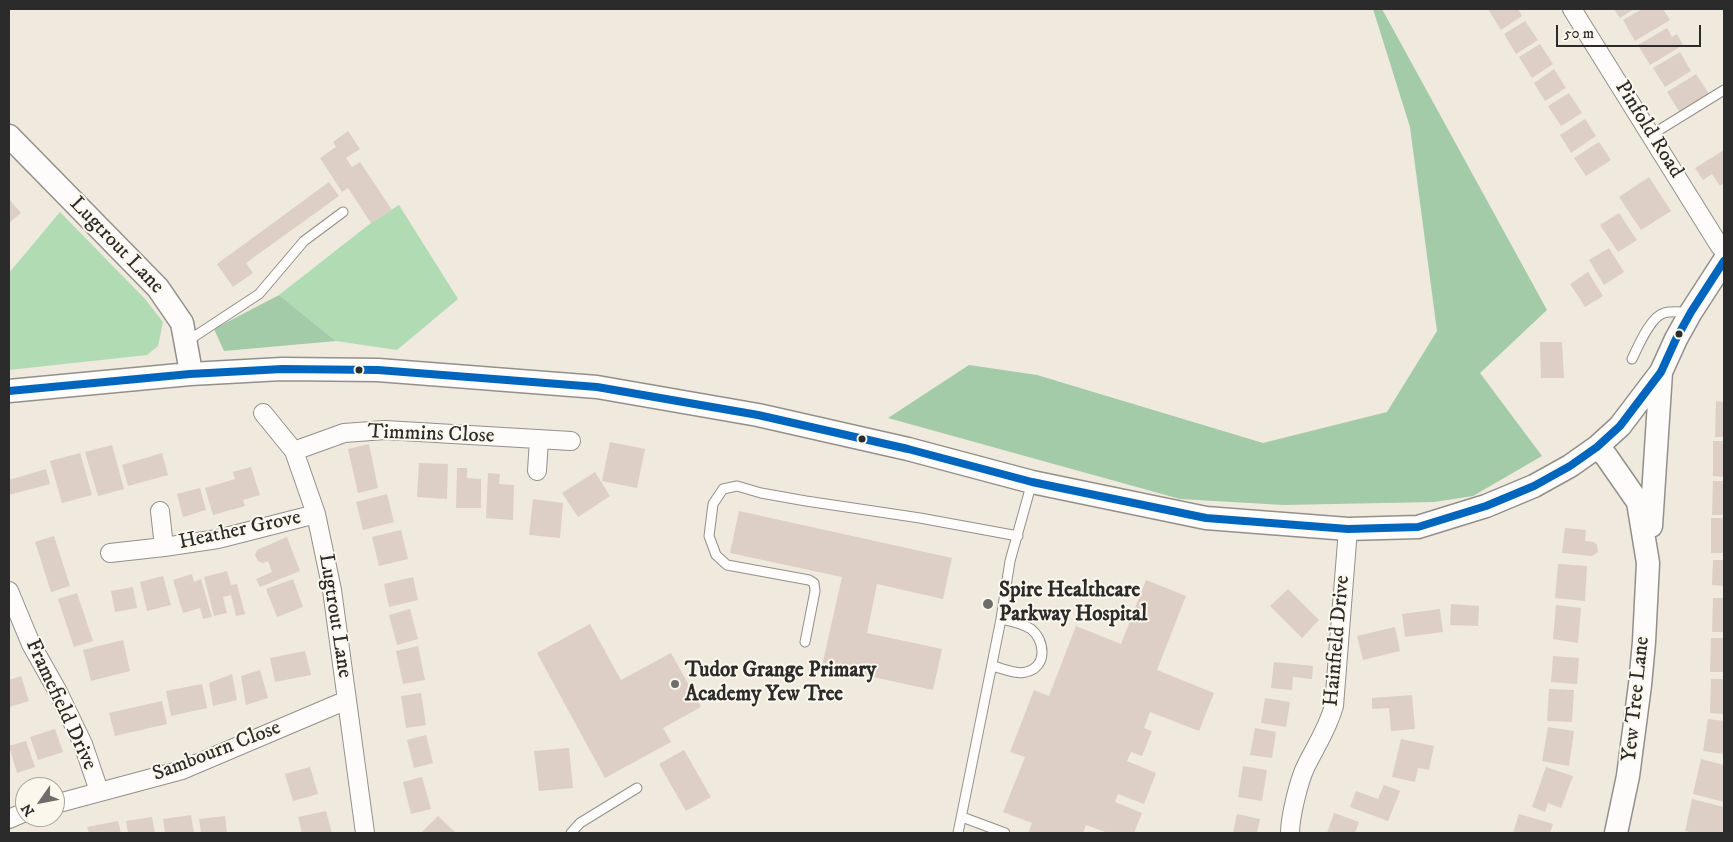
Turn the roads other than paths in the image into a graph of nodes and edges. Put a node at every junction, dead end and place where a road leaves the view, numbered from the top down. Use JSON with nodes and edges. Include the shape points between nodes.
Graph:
{"nodes":[{"id":1,"x":1572,"y":9,"type":"edge"},
{"id":2,"x":1724,"y":90,"type":"edge"},
{"id":3,"x":1651,"y":135,"type":"junction"},
{"id":4,"x":9,"y":136,"type":"edge"},
{"id":5,"x":343,"y":212,"type":"dead end"},
{"id":6,"x":1724,"y":251,"type":"edge"},
{"id":7,"x":1724,"y":260,"type":"edge"},
{"id":8,"x":1691,"y":312,"type":"junction"},
{"id":9,"x":186,"y":342,"type":"junction"},
{"id":10,"x":1632,"y":359,"type":"dead end"},
{"id":11,"x":1661,"y":372,"type":"junction"},
{"id":12,"x":190,"y":374,"type":"junction"},
{"id":13,"x":9,"y":391,"type":"edge"},
{"id":14,"x":263,"y":413,"type":"dead end"},
{"id":15,"x":538,"y":439,"type":"junction"},
{"id":16,"x":571,"y":441,"type":"dead end"},
{"id":17,"x":1597,"y":447,"type":"junction"},
{"id":18,"x":294,"y":451,"type":"junction"},
{"id":19,"x":537,"y":470,"type":"dead end"},
{"id":20,"x":1032,"y":482,"type":"junction"},
{"id":21,"x":160,"y":510,"type":"dead end"},
{"id":22,"x":316,"y":514,"type":"junction"},
{"id":23,"x":1348,"y":529,"type":"junction"},
{"id":24,"x":1018,"y":536,"type":"junction"},
{"id":25,"x":164,"y":547,"type":"junction"},
{"id":26,"x":110,"y":553,"type":"dead end"},
{"id":27,"x":1648,"y":563,"type":"junction"},
{"id":28,"x":9,"y":591,"type":"edge"},
{"id":29,"x":1001,"y":619,"type":"junction"},
{"id":30,"x":805,"y":642,"type":"dead end"},
{"id":31,"x":992,"y":666,"type":"junction"},
{"id":32,"x":347,"y":700,"type":"junction"},
{"id":33,"x":638,"y":788,"type":"dead end"},
{"id":34,"x":99,"y":791,"type":"junction"},
{"id":35,"x":65,"y":801,"type":"edge"},
{"id":36,"x":962,"y":817,"type":"junction"},
{"id":37,"x":365,"y":833,"type":"edge"},
{"id":38,"x":571,"y":833,"type":"edge"},
{"id":39,"x":958,"y":833,"type":"edge"},
{"id":40,"x":1005,"y":833,"type":"edge"},
{"id":41,"x":1290,"y":833,"type":"edge"},
{"id":42,"x":1616,"y":833,"type":"edge"}],
"edges":[{"from":1,"to":3,"type":"street","name":"Pinfold Road"},
{"from":2,"to":3,"type":"lane"},
{"from":3,"to":6,"type":"street","name":"Pinfold Road"},
{"from":4,"to":9,"type":"street","name":"Lugtrout Lane","via":[[158,288],[182,323]]},
{"from":5,"to":9,"type":"lane","via":[[304,241],[259,294]]},
{"from":7,"to":8,"type":"street","name":"Yew Tree Lane"},
{"from":8,"to":10,"type":"lane","via":[[1664,313],[1656,317]]},
{"from":8,"to":11,"type":"street","name":"Yew Tree Lane"},
{"from":9,"to":12,"type":"street","name":"Lugtrout Lane"},
{"from":11,"to":17,"type":"street","name":"Yew Tree Lane","via":[[1620,426]]},
{"from":11,"to":27,"type":"street","name":"Yew Tree Lane"},
{"from":12,"to":13,"type":"street"},
{"from":12,"to":20,"type":"street","via":[[282,369],[378,370],[597,387],[758,415],[908,449]]},
{"from":14,"to":18,"type":"street","name":"Lugtrout Lane"},
{"from":15,"to":16,"type":"street","name":"Timmins Close"},
{"from":15,"to":18,"type":"street","name":"Timmins Close","via":[[386,430],[344,433]]},
{"from":15,"to":19,"type":"street"},
{"from":17,"to":23,"type":"street","via":[[1534,486],[1486,506],[1418,527]]},
{"from":17,"to":27,"type":"street","name":"Yew Tree Lane","via":[[1638,502]]},
{"from":18,"to":22,"type":"street","name":"Lugtrout Lane"},
{"from":20,"to":23,"type":"street","via":[[1206,518]]},
{"from":20,"to":24,"type":"lane"},
{"from":21,"to":25,"type":"street","name":"Heather Grove"},
{"from":22,"to":25,"type":"street","name":"Heather Grove","via":[[218,540]]},
{"from":22,"to":32,"type":"street","name":"Lugtrout Lane","via":[[332,590]]},
{"from":23,"to":41,"type":"street","name":"Hainfield Drive","via":[[1334,706],[1328,726],[1305,768],[1290,820]]},
{"from":24,"to":29,"type":"lane","via":[[1010,561]]},
{"from":24,"to":30,"type":"lane","via":[[761,493],[737,486],[723,490],[713,504],[711,520],[710,536],[716,555],[728,565],[814,583]]},
{"from":25,"to":26,"type":"street","name":"Heather Grove"},
{"from":27,"to":42,"type":"street","name":"Yew Tree Lane","via":[[1640,686],[1628,776]]},
{"from":28,"to":34,"type":"street","name":"Framefield Drive","via":[[31,644],[83,744]]},
{"from":29,"to":31,"type":"lane"},
{"from":29,"to":31,"type":"lane","via":[[1017,622],[1032,630],[1039,638],[1043,652],[1035,668],[1026,672]]},
{"from":31,"to":36,"type":"lane"},
{"from":32,"to":34,"type":"street","name":"Sambourn Close","via":[[182,770]]},
{"from":32,"to":37,"type":"street","name":"Lugtrout Lane"},
{"from":33,"to":38,"type":"lane","via":[[580,823]]},
{"from":34,"to":35,"type":"street","name":"Sambourn Close"},
{"from":36,"to":39,"type":"lane"},
{"from":36,"to":40,"type":"lane"}]}
